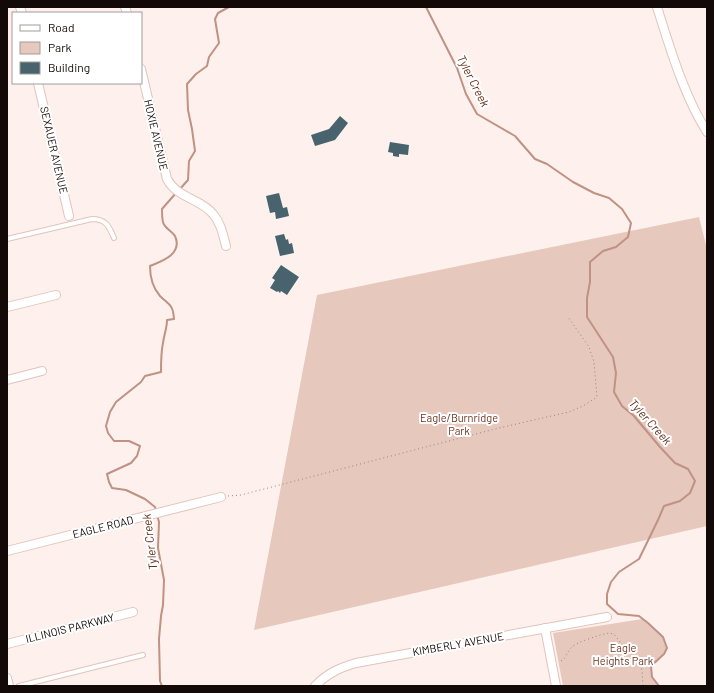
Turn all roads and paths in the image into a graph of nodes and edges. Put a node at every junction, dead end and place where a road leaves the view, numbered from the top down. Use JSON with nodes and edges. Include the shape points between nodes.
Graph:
{"nodes":[{"id":1,"x":657,"y":7,"type":"edge"},
{"id":2,"x":142,"y":73,"type":"edge"},
{"id":3,"x":38,"y":84,"type":"edge"},
{"id":4,"x":707,"y":132,"type":"edge"},
{"id":5,"x":69,"y":216,"type":"dead end"},
{"id":6,"x":114,"y":238,"type":"dead end"},
{"id":7,"x":7,"y":239,"type":"edge"},
{"id":8,"x":226,"y":246,"type":"dead end"},
{"id":9,"x":56,"y":295,"type":"dead end"},
{"id":10,"x":7,"y":307,"type":"edge"},
{"id":11,"x":568,"y":316,"type":"dead end"},
{"id":12,"x":42,"y":371,"type":"dead end"},
{"id":13,"x":7,"y":380,"type":"edge"},
{"id":14,"x":222,"y":497,"type":"joint"},
{"id":15,"x":7,"y":551,"type":"edge"},
{"id":16,"x":134,"y":612,"type":"dead end"},
{"id":17,"x":607,"y":617,"type":"dead end"},
{"id":18,"x":545,"y":628,"type":"junction"},
{"id":19,"x":7,"y":644,"type":"edge"},
{"id":20,"x":143,"y":655,"type":"dead end"},
{"id":21,"x":561,"y":661,"type":"dead end"},
{"id":22,"x":7,"y":678,"type":"edge"},
{"id":23,"x":9,"y":686,"type":"edge"},
{"id":24,"x":19,"y":686,"type":"edge"},
{"id":25,"x":315,"y":686,"type":"edge"},
{"id":26,"x":556,"y":686,"type":"edge"},
{"id":27,"x":643,"y":686,"type":"edge"}],
"edges":[{"from":1,"to":4,"type":"street","via":[[678,71],[698,118]]},
{"from":2,"to":8,"type":"street","name":"HOXIE AVENUE","via":[[167,179],[172,187],[213,214],[219,223]]},
{"from":3,"to":5,"type":"street","name":"SEXAUER AVENUE"},
{"from":6,"to":7,"type":"lane","via":[[106,223],[92,219]]},
{"from":9,"to":10,"type":"street"},
{"from":11,"to":14,"type":"path","via":[[589,347],[594,362],[597,397],[583,406],[569,412],[242,495]]},
{"from":12,"to":13,"type":"street"},
{"from":14,"to":15,"type":"street","name":"EAGLE ROAD"},
{"from":16,"to":19,"type":"street","name":"ILLINOIS PARKWAY"},
{"from":17,"to":18,"type":"street","name":"KIMBERLY AVENUE"},
{"from":18,"to":25,"type":"street","name":"KIMBERLY AVENUE","via":[[356,663],[330,673]]},
{"from":18,"to":26,"type":"street"},
{"from":20,"to":24,"type":"lane"},
{"from":21,"to":27,"type":"path","via":[[575,644],[604,634],[614,634],[640,662]]},
{"from":22,"to":23,"type":"street"}]}
